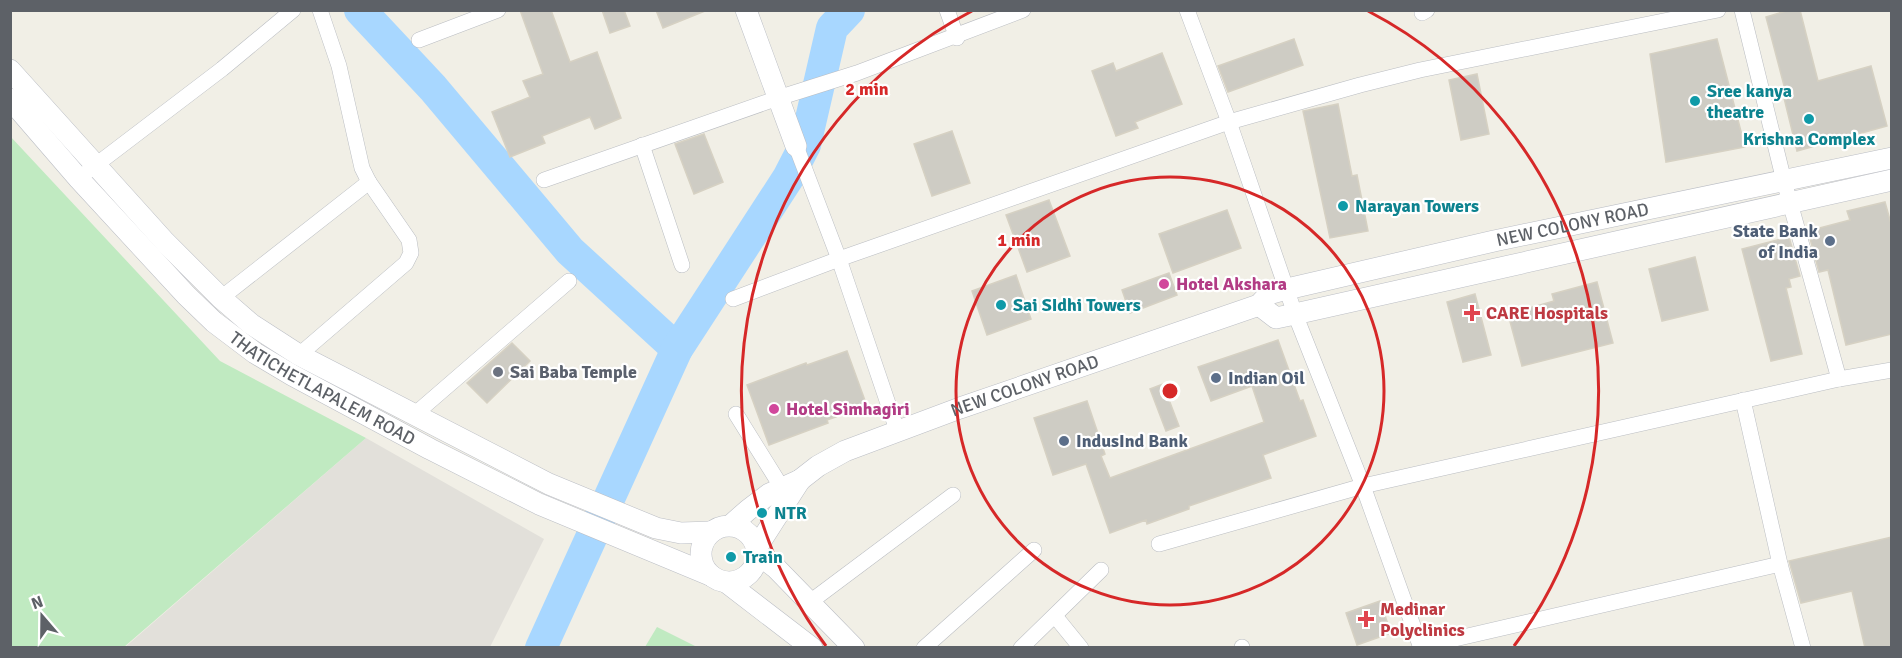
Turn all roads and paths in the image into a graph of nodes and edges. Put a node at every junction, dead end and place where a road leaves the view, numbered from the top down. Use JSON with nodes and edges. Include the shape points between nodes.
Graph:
{"nodes":[{"id":1,"x":293,"y":10,"type":"edge"},
{"id":2,"x":320,"y":10,"type":"edge"},
{"id":3,"x":498,"y":10,"type":"edge"},
{"id":4,"x":746,"y":10,"type":"edge"},
{"id":5,"x":947,"y":10,"type":"edge"},
{"id":6,"x":1023,"y":10,"type":"edge"},
{"id":7,"x":1187,"y":10,"type":"edge"},
{"id":8,"x":1718,"y":10,"type":"edge"},
{"id":9,"x":1742,"y":10,"type":"edge"},
{"id":10,"x":956,"y":37,"type":"junction"},
{"id":11,"x":419,"y":40,"type":"dead end"},
{"id":12,"x":10,"y":70,"type":"edge"},
{"id":13,"x":788,"y":95,"type":"junction"},
{"id":14,"x":10,"y":99,"type":"edge"},
{"id":15,"x":1229,"y":122,"type":"junction"},
{"id":16,"x":642,"y":145,"type":"junction"},
{"id":17,"x":796,"y":146,"type":"joint"},
{"id":18,"x":1892,"y":158,"type":"edge"},
{"id":19,"x":96,"y":164,"type":"junction"},
{"id":20,"x":78,"y":179,"type":"junction"},
{"id":21,"x":544,"y":180,"type":"dead end"},
{"id":22,"x":1784,"y":180,"type":"junction"},
{"id":23,"x":1892,"y":180,"type":"edge"},
{"id":24,"x":369,"y":182,"type":"junction"},
{"id":25,"x":1790,"y":202,"type":"junction"},
{"id":26,"x":839,"y":259,"type":"junction"},
{"id":27,"x":682,"y":265,"type":"dead end"},
{"id":28,"x":568,"y":281,"type":"dead end"},
{"id":29,"x":1287,"y":289,"type":"junction"},
{"id":30,"x":221,"y":298,"type":"junction"},
{"id":31,"x":733,"y":299,"type":"dead end"},
{"id":32,"x":1259,"y":305,"type":"junction"},
{"id":33,"x":1295,"y":314,"type":"junction"},
{"id":34,"x":299,"y":355,"type":"junction"},
{"id":35,"x":1892,"y":370,"type":"edge"},
{"id":36,"x":1839,"y":379,"type":"junction"},
{"id":37,"x":1743,"y":400,"type":"junction"},
{"id":38,"x":736,"y":414,"type":"dead end"},
{"id":39,"x":414,"y":415,"type":"junction"},
{"id":40,"x":897,"y":430,"type":"junction"},
{"id":41,"x":791,"y":484,"type":"junction"},
{"id":42,"x":1363,"y":486,"type":"junction"},
{"id":43,"x":953,"y":495,"type":"dead end"},
{"id":44,"x":731,"y":525,"type":"junction"},
{"id":45,"x":711,"y":532,"type":"junction"},
{"id":46,"x":1159,"y":544,"type":"dead end"},
{"id":47,"x":1034,"y":550,"type":"dead end"},
{"id":48,"x":757,"y":551,"type":"junction"},
{"id":49,"x":1780,"y":564,"type":"junction"},
{"id":50,"x":1101,"y":570,"type":"dead end"},
{"id":51,"x":718,"y":578,"type":"junction"},
{"id":52,"x":810,"y":602,"type":"junction"},
{"id":53,"x":1055,"y":616,"type":"junction"},
{"id":54,"x":1421,"y":647,"type":"edge"},
{"id":55,"x":812,"y":648,"type":"edge"},
{"id":56,"x":854,"y":648,"type":"edge"},
{"id":57,"x":924,"y":648,"type":"edge"},
{"id":58,"x":1021,"y":648,"type":"edge"},
{"id":59,"x":1081,"y":648,"type":"edge"},
{"id":60,"x":1803,"y":648,"type":"edge"}],
"edges":[{"from":1,"to":19,"type":"street"},
{"from":2,"to":24,"type":"street","via":[[341,74],[358,155]]},
{"from":3,"to":11,"type":"street"},
{"from":4,"to":13,"type":"main road"},
{"from":5,"to":10,"type":"street"},
{"from":6,"to":10,"type":"street"},
{"from":7,"to":15,"type":"street"},
{"from":8,"to":15,"type":"street","via":[[1420,70]]},
{"from":9,"to":22,"type":"street"},
{"from":10,"to":13,"type":"street"},
{"from":12,"to":19,"type":"main road","name":"THATICHETLAPALEM ROAD"},
{"from":13,"to":16,"type":"street"},
{"from":13,"to":17,"type":"main road"},
{"from":14,"to":20,"type":"main road","name":"THATICHETLAPALEM ROAD"},
{"from":15,"to":26,"type":"street"},
{"from":15,"to":29,"type":"street"},
{"from":16,"to":21,"type":"street"},
{"from":16,"to":27,"type":"street"},
{"from":17,"to":26,"type":"street"},
{"from":18,"to":22,"type":"main road","name":"NEW COLONY ROAD"},
{"from":19,"to":20,"type":"street"},
{"from":19,"to":30,"type":"main road","name":"THATICHETLAPALEM ROAD","via":[[165,243]]},
{"from":20,"to":51,"type":"main road","name":"THATICHETLAPALEM ROAD","via":[[186,295],[255,352],[539,504]]},
{"from":22,"to":25,"type":"street"},
{"from":22,"to":29,"type":"main road","name":"NEW COLONY ROAD"},
{"from":23,"to":25,"type":"main road","name":"NEW COLONY ROAD"},
{"from":24,"to":30,"type":"street"},
{"from":24,"to":34,"type":"street","via":[[409,240],[411,253],[406,263]]},
{"from":25,"to":33,"type":"main road","name":"NEW COLONY ROAD"},
{"from":25,"to":36,"type":"street"},
{"from":26,"to":31,"type":"street"},
{"from":26,"to":40,"type":"street"},
{"from":28,"to":39,"type":"street"},
{"from":29,"to":32,"type":"main road","name":"NEW COLONY ROAD","via":[[1269,294]]},
{"from":29,"to":33,"type":"street"},
{"from":30,"to":34,"type":"main road","name":"THATICHETLAPALEM ROAD","via":[[251,324]]},
{"from":32,"to":33,"type":"main road","name":"NEW COLONY ROAD","via":[[1276,318]]},
{"from":32,"to":40,"type":"main road","name":"NEW COLONY ROAD"},
{"from":33,"to":42,"type":"street"},
{"from":34,"to":39,"type":"main road","name":"THATICHETLAPALEM ROAD"},
{"from":35,"to":36,"type":"street"},
{"from":36,"to":37,"type":"street"},
{"from":37,"to":42,"type":"street"},
{"from":37,"to":49,"type":"street"},
{"from":38,"to":41,"type":"street"},
{"from":39,"to":45,"type":"main road","name":"THATICHETLAPALEM ROAD","via":[[549,484],[656,528],[681,533]]},
{"from":40,"to":41,"type":"main road","name":"NEW COLONY ROAD","via":[[845,451]]},
{"from":41,"to":44,"type":"main road","name":"NEW COLONY ROAD","via":[[754,504]]},
{"from":41,"to":48,"type":"main road"},
{"from":42,"to":46,"type":"street"},
{"from":42,"to":54,"type":"street"},
{"from":43,"to":52,"type":"street"},
{"from":44,"to":45,"type":"main road"},
{"from":44,"to":48,"type":"main road","via":[[748,532]]},
{"from":45,"to":51,"type":"main road","via":[[701,549],[701,558],[704,567]]},
{"from":47,"to":57,"type":"street"},
{"from":48,"to":51,"type":"main road","via":[[757,562],[748,575],[742,579]]},
{"from":48,"to":52,"type":"main road"},
{"from":49,"to":54,"type":"street"},
{"from":49,"to":60,"type":"street"},
{"from":50,"to":53,"type":"street"},
{"from":51,"to":55,"type":"main road","name":"THATICHETLAPALEM ROAD"},
{"from":52,"to":56,"type":"main road"},
{"from":53,"to":58,"type":"street"},
{"from":53,"to":59,"type":"street"}]}
